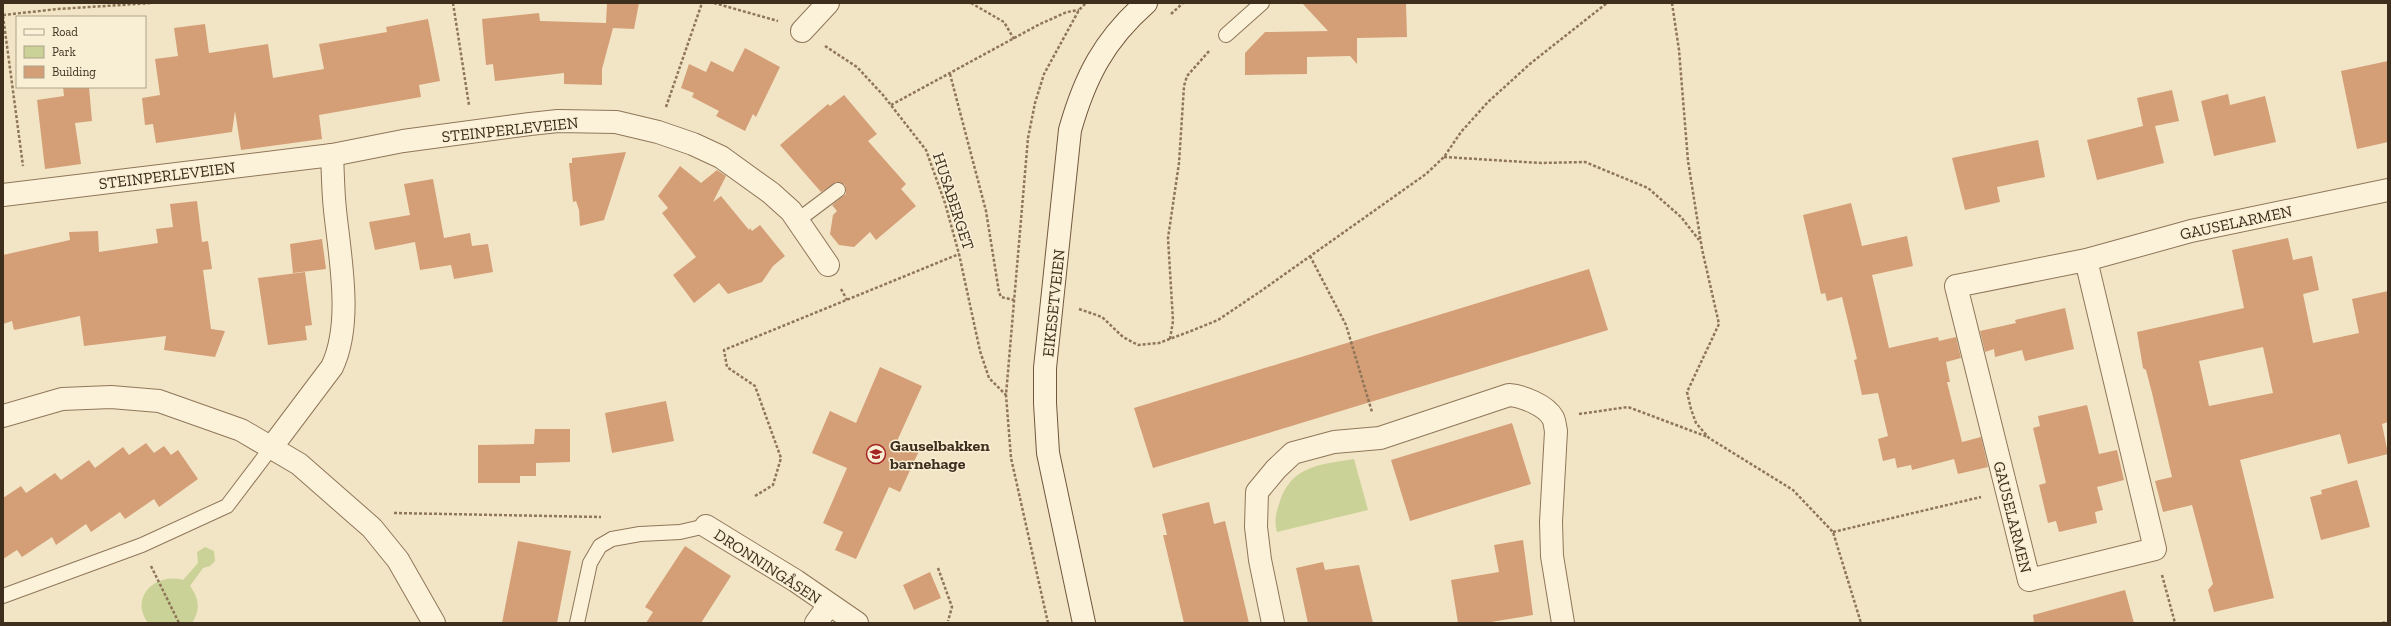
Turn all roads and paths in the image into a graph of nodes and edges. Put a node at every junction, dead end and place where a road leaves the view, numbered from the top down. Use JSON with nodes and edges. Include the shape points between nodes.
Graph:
{"nodes":[{"id":1,"x":152,"y":3,"type":"edge"},
{"id":2,"x":453,"y":3,"type":"edge"},
{"id":3,"x":702,"y":3,"type":"edge"},
{"id":4,"x":714,"y":3,"type":"edge"},
{"id":5,"x":828,"y":3,"type":"edge"},
{"id":6,"x":971,"y":3,"type":"edge"},
{"id":7,"x":1146,"y":3,"type":"edge"},
{"id":8,"x":1183,"y":3,"type":"edge"},
{"id":9,"x":1262,"y":3,"type":"edge"},
{"id":10,"x":1607,"y":3,"type":"edge"},
{"id":11,"x":1672,"y":3,"type":"edge"},
{"id":12,"x":1079,"y":10,"type":"dead end"},
{"id":13,"x":3,"y":16,"type":"edge"},
{"id":14,"x":1166,"y":18,"type":"dead end"},
{"id":15,"x":802,"y":31,"type":"junction"},
{"id":16,"x":1226,"y":36,"type":"joint"},
{"id":17,"x":1014,"y":38,"type":"junction"},
{"id":18,"x":950,"y":74,"type":"junction"},
{"id":19,"x":891,"y":105,"type":"junction"},
{"id":20,"x":474,"y":131,"type":"junction"},
{"id":21,"x":658,"y":132,"type":"junction"},
{"id":22,"x":332,"y":155,"type":"junction"},
{"id":23,"x":1444,"y":157,"type":"junction"},
{"id":24,"x":838,"y":190,"type":"dead end"},
{"id":25,"x":2388,"y":190,"type":"edge"},
{"id":26,"x":28,"y":192,"type":"junction"},
{"id":27,"x":3,"y":195,"type":"edge"},
{"id":28,"x":798,"y":220,"type":"junction"},
{"id":29,"x":1700,"y":242,"type":"junction"},
{"id":30,"x":959,"y":254,"type":"junction"},
{"id":31,"x":1310,"y":256,"type":"junction"},
{"id":32,"x":2086,"y":260,"type":"junction"},
{"id":33,"x":828,"y":265,"type":"dead end"},
{"id":34,"x":1014,"y":300,"type":"dead end"},
{"id":35,"x":1075,"y":316,"type":"dead end"},
{"id":36,"x":1170,"y":338,"type":"junction"},
{"id":37,"x":1006,"y":395,"type":"dead end"},
{"id":38,"x":3,"y":416,"type":"edge"},
{"id":39,"x":1553,"y":417,"type":"junction"},
{"id":40,"x":1380,"y":438,"type":"junction"},
{"id":41,"x":1709,"y":438,"type":"junction"},
{"id":42,"x":271,"y":448,"type":"junction"},
{"id":43,"x":2007,"y":490,"type":"junction"},
{"id":44,"x":754,"y":496,"type":"dead end"},
{"id":45,"x":604,"y":517,"type":"dead end"},
{"id":46,"x":706,"y":526,"type":"joint"},
{"id":47,"x":372,"y":528,"type":"junction"},
{"id":48,"x":1833,"y":532,"type":"junction"},
{"id":49,"x":142,"y":545,"type":"junction"},
{"id":50,"x":2155,"y":549,"type":"junction"},
{"id":51,"x":938,"y":568,"type":"dead end"},
{"id":52,"x":3,"y":596,"type":"edge"},
{"id":53,"x":829,"y":605,"type":"junction"},
{"id":54,"x":948,"y":621,"type":"dead end"},
{"id":55,"x":2388,"y":622,"type":"edge"},
{"id":56,"x":179,"y":623,"type":"edge"},
{"id":57,"x":434,"y":623,"type":"edge"},
{"id":58,"x":577,"y":623,"type":"edge"},
{"id":59,"x":816,"y":623,"type":"edge"},
{"id":60,"x":857,"y":623,"type":"edge"},
{"id":61,"x":1084,"y":623,"type":"edge"},
{"id":62,"x":1274,"y":623,"type":"edge"},
{"id":63,"x":1563,"y":623,"type":"edge"},
{"id":64,"x":1861,"y":623,"type":"edge"},
{"id":65,"x":2175,"y":623,"type":"edge"},
{"id":66,"x":2382,"y":623,"type":"edge"}],
"edges":[{"from":1,"to":13,"type":"path","via":[[58,9]]},
{"from":2,"to":20,"type":"path"},
{"from":3,"to":21,"type":"path"},
{"from":4,"to":15,"type":"path","name":"HUSABERGET","via":[[770,17]]},
{"from":5,"to":15,"type":"street"},
{"from":6,"to":17,"type":"path","via":[[1004,22]]},
{"from":7,"to":61,"type":"street","name":"EIKESETVEIEN","via":[[1115,34],[1102,52],[1079,101],[1072,123],[1045,368],[1048,453]]},
{"from":8,"to":14,"type":"path"},
{"from":9,"to":16,"type":"lane"},
{"from":10,"to":23,"type":"path","via":[[1531,62],[1488,102],[1461,132]]},
{"from":11,"to":29,"type":"path","via":[[1679,50],[1688,161]]},
{"from":12,"to":17,"type":"path","via":[[1067,12]]},
{"from":13,"to":26,"type":"path"},
{"from":15,"to":19,"type":"path","name":"HUSABERGET","via":[[857,67]]},
{"from":16,"to":36,"type":"path","via":[[1187,76],[1184,86],[1179,163],[1168,238],[1173,321]]},
{"from":17,"to":18,"type":"path"},
{"from":18,"to":19,"type":"path"},
{"from":18,"to":34,"type":"path","via":[[986,211],[999,292],[1001,297]]},
{"from":19,"to":30,"type":"path","name":"HUSABERGET","via":[[926,150],[945,203]]},
{"from":20,"to":21,"type":"street","name":"STEINPERLEVEIEN","via":[[558,121],[593,120],[616,122]]},
{"from":20,"to":22,"type":"street","name":"STEINPERLEVEIEN","via":[[402,141]]},
{"from":21,"to":28,"type":"street","name":"STEINPERLEVEIEN","via":[[721,157],[771,192]]},
{"from":22,"to":26,"type":"street","name":"STEINPERLEVEIEN"},
{"from":22,"to":42,"type":"street","via":[[342,292],[342,334],[338,354],[332,367]]},
{"from":23,"to":29,"type":"path","via":[[1541,163],[1585,162],[1648,188],[1681,217]]},
{"from":23,"to":31,"type":"path","via":[[1426,174]]},
{"from":24,"to":28,"type":"lane"},
{"from":25,"to":32,"type":"street","name":"GAUSELARMEN","via":[[2191,231]]},
{"from":26,"to":27,"type":"street","name":"STEINPERLEVEIEN"},
{"from":28,"to":33,"type":"street","name":"STEINPERLEVEIEN"},
{"from":29,"to":41,"type":"path","via":[[1719,324],[1687,392],[1696,423]]},
{"from":30,"to":37,"type":"path","name":"HUSABERGET","via":[[986,370],[989,378]]},
{"from":30,"to":44,"type":"path","via":[[724,350],[727,366],[755,386],[781,458],[773,486]]},
{"from":31,"to":36,"type":"path","via":[[1218,320]]},
{"from":31,"to":40,"type":"path","via":[[1346,325]]},
{"from":32,"to":43,"type":"street","name":"GAUSELARMEN","via":[[1956,286]]},
{"from":32,"to":50,"type":"street"},
{"from":35,"to":36,"type":"path","via":[[1076,308],[1102,317],[1123,337],[1138,345],[1159,343]]},
{"from":38,"to":42,"type":"street","via":[[62,399],[111,397],[160,401],[241,430]]},
{"from":39,"to":40,"type":"street","via":[[1523,397],[1509,395]]},
{"from":39,"to":41,"type":"path","via":[[1628,407]]},
{"from":39,"to":63,"type":"street","via":[[1556,431],[1551,522],[1552,556]]},
{"from":40,"to":62,"type":"street","via":[[1334,442],[1293,453],[1257,492],[1256,527],[1260,560]]},
{"from":41,"to":48,"type":"path","via":[[1793,490]]},
{"from":42,"to":47,"type":"street","via":[[299,464]]},
{"from":42,"to":49,"type":"lane","via":[[227,506]]},
{"from":43,"to":48,"type":"path"},
{"from":43,"to":50,"type":"street","name":"GAUSELARMEN","via":[[2029,580]]},
{"from":45,"to":47,"type":"path","via":[[387,512]]},
{"from":46,"to":53,"type":"street","name":"DRONNINGÅSEN","via":[[796,581]]},
{"from":46,"to":58,"type":"lane","name":"DRONNINGÅSEN","via":[[680,532],[640,534],[612,539],[600,546],[590,563]]},
{"from":47,"to":57,"type":"street","via":[[398,560]]},
{"from":48,"to":64,"type":"path"},
{"from":49,"to":52,"type":"lane"},
{"from":49,"to":56,"type":"path"},
{"from":50,"to":65,"type":"path"},
{"from":51,"to":54,"type":"path","via":[[952,607]]},
{"from":53,"to":59,"type":"street","name":"DRONNINGÅSEN"},
{"from":53,"to":60,"type":"street","name":"DRONNINGÅSEN"},
{"from":55,"to":66,"type":"path"}]}
